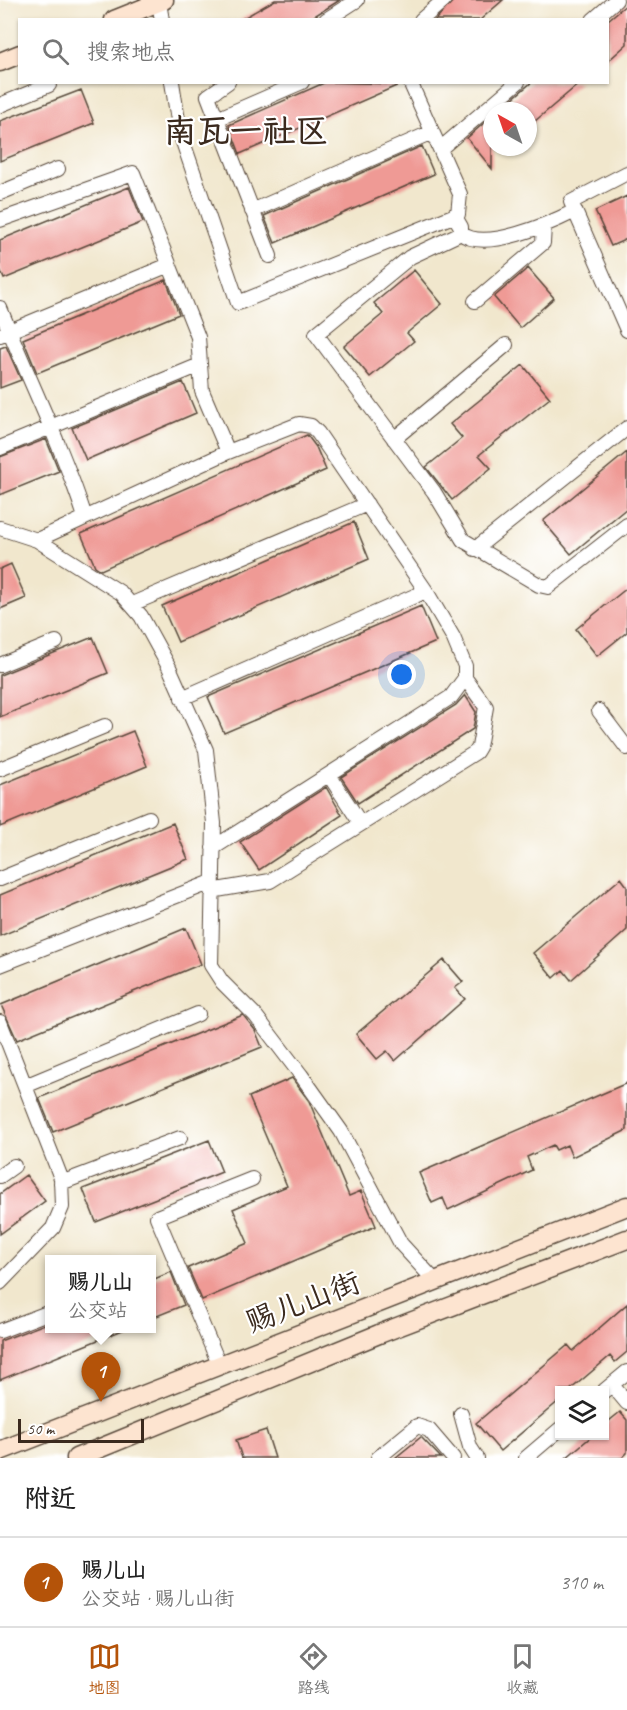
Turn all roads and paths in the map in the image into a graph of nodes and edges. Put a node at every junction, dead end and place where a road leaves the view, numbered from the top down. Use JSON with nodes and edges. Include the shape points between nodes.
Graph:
{"nodes":[{"id":1,"x":357,"y":0,"type":"edge"},
{"id":2,"x":444,"y":0,"type":"edge"},
{"id":3,"x":616,"y":0,"type":"edge"},
{"id":4,"x":162,"y":7,"type":"edge"},
{"id":5,"x":121,"y":18,"type":"edge"},
{"id":6,"x":329,"y":18,"type":"edge"},
{"id":7,"x":423,"y":18,"type":"edge"},
{"id":8,"x":595,"y":18,"type":"edge"},
{"id":9,"x":18,"y":55,"type":"edge"},
{"id":10,"x":0,"y":62,"type":"edge"},
{"id":11,"x":172,"y":84,"type":"edge"},
{"id":12,"x":225,"y":84,"type":"edge"},
{"id":13,"x":297,"y":84,"type":"edge"},
{"id":14,"x":411,"y":84,"type":"edge"},
{"id":15,"x":516,"y":84,"type":"edge"},
{"id":16,"x":49,"y":86,"type":"dead end"},
{"id":17,"x":0,"y":105,"type":"edge"},
{"id":18,"x":217,"y":119,"type":"junction"},
{"id":19,"x":432,"y":132,"type":"junction"},
{"id":20,"x":440,"y":148,"type":"junction"},
{"id":21,"x":58,"y":169,"type":"dead end"},
{"id":22,"x":627,"y":173,"type":"edge"},
{"id":23,"x":0,"y":193,"type":"edge"},
{"id":24,"x":252,"y":211,"type":"junction"},
{"id":25,"x":575,"y":212,"type":"junction"},
{"id":26,"x":454,"y":215,"type":"junction"},
{"id":27,"x":0,"y":220,"type":"edge"},
{"id":28,"x":544,"y":226,"type":"junction"},
{"id":29,"x":461,"y":233,"type":"junction"},
{"id":30,"x":270,"y":256,"type":"dead end"},
{"id":31,"x":169,"y":265,"type":"junction"},
{"id":32,"x":475,"y":301,"type":"dead end"},
{"id":33,"x":0,"y":308,"type":"edge"},
{"id":34,"x":627,"y":330,"type":"edge"},
{"id":35,"x":5,"y":333,"type":"edge"},
{"id":36,"x":506,"y":345,"type":"dead end"},
{"id":37,"x":200,"y":366,"type":"junction"},
{"id":38,"x":51,"y":428,"type":"junction"},
{"id":39,"x":627,"y":428,"type":"edge"},
{"id":40,"x":394,"y":439,"type":"junction"},
{"id":41,"x":0,"y":448,"type":"edge"},
{"id":42,"x":228,"y":452,"type":"junction"},
{"id":43,"x":367,"y":504,"type":"junction"},
{"id":44,"x":85,"y":518,"type":"junction"},
{"id":45,"x":627,"y":525,"type":"edge"},
{"id":46,"x":0,"y":528,"type":"edge"},
{"id":47,"x":37,"y":540,"type":"junction"},
{"id":48,"x":475,"y":549,"type":"junction"},
{"id":49,"x":426,"y":591,"type":"junction"},
{"id":50,"x":132,"y":604,"type":"junction"},
{"id":51,"x":56,"y":642,"type":"dead end"},
{"id":52,"x":0,"y":665,"type":"edge"},
{"id":53,"x":465,"y":678,"type":"junction"},
{"id":54,"x":182,"y":698,"type":"junction"},
{"id":55,"x":599,"y":711,"type":"dead end"},
{"id":56,"x":105,"y":726,"type":"dead end"},
{"id":57,"x":627,"y":748,"type":"edge"},
{"id":58,"x":0,"y":770,"type":"edge"},
{"id":59,"x":329,"y":774,"type":"junction"},
{"id":60,"x":150,"y":818,"type":"dead end"},
{"id":61,"x":361,"y":824,"type":"junction"},
{"id":62,"x":213,"y":848,"type":"junction"},
{"id":63,"x":0,"y":879,"type":"edge"},
{"id":64,"x":212,"y":886,"type":"junction"},
{"id":65,"x":0,"y":965,"type":"edge"},
{"id":66,"x":198,"y":1014,"type":"dead end"},
{"id":67,"x":0,"y":1022,"type":"edge"},
{"id":68,"x":25,"y":1086,"type":"junction"},
{"id":69,"x":180,"y":1138,"type":"dead end"},
{"id":70,"x":14,"y":1166,"type":"dead end"},
{"id":71,"x":0,"y":1176,"type":"edge"},
{"id":72,"x":252,"y":1179,"type":"dead end"},
{"id":73,"x":61,"y":1184,"type":"junction"},
{"id":74,"x":627,"y":1206,"type":"edge"},
{"id":75,"x":627,"y":1239,"type":"edge"},
{"id":76,"x":435,"y":1281,"type":"junction"},
{"id":77,"x":0,"y":1283,"type":"edge"},
{"id":78,"x":45,"y":1314,"type":"edge"},
{"id":79,"x":0,"y":1331,"type":"edge"},
{"id":80,"x":219,"y":1364,"type":"junction"},
{"id":81,"x":627,"y":1372,"type":"edge"},
{"id":82,"x":609,"y":1387,"type":"edge"},
{"id":83,"x":609,"y":1389,"type":"edge"},
{"id":84,"x":232,"y":1395,"type":"junction"},
{"id":85,"x":627,"y":1403,"type":"edge"},
{"id":86,"x":461,"y":1414,"type":"dead end"},
{"id":87,"x":555,"y":1434,"type":"edge"},
{"id":88,"x":0,"y":1451,"type":"edge"},
{"id":89,"x":76,"y":1458,"type":"edge"},
{"id":90,"x":378,"y":1458,"type":"edge"},
{"id":91,"x":453,"y":1458,"type":"edge"},
{"id":92,"x":477,"y":1458,"type":"edge"},
{"id":93,"x":526,"y":1458,"type":"edge"}],
"edges":[{"from":1,"to":6,"type":"street"},
{"from":2,"to":7,"type":"street"},
{"from":3,"to":8,"type":"street"},
{"from":4,"to":5,"type":"main road"},
{"from":9,"to":10,"type":"main road"},
{"from":11,"to":26,"type":"street","via":[[180,133],[238,303]]},
{"from":12,"to":18,"type":"street","via":[[208,96]]},
{"from":13,"to":18,"type":"street"},
{"from":14,"to":19,"type":"street"},
{"from":15,"to":20,"type":"street"},
{"from":16,"to":17,"type":"street"},
{"from":18,"to":24,"type":"street"},
{"from":19,"to":20,"type":"street"},
{"from":19,"to":24,"type":"street"},
{"from":20,"to":26,"type":"street","via":[[460,194],[458,214]]},
{"from":21,"to":23,"type":"street"},
{"from":22,"to":25,"type":"street","via":[[571,202]]},
{"from":24,"to":30,"type":"street"},
{"from":25,"to":28,"type":"street"},
{"from":25,"to":34,"type":"street"},
{"from":26,"to":29,"type":"street"},
{"from":27,"to":31,"type":"street","via":[[133,173]]},
{"from":28,"to":29,"type":"street","via":[[520,235],[474,239]]},
{"from":28,"to":32,"type":"street","via":[[543,243]]},
{"from":29,"to":40,"type":"street","via":[[410,257],[316,334]]},
{"from":31,"to":35,"type":"street"},
{"from":31,"to":37,"type":"street","via":[[198,338]]},
{"from":33,"to":35,"type":"street"},
{"from":35,"to":38,"type":"street"},
{"from":36,"to":40,"type":"street"},
{"from":37,"to":38,"type":"street"},
{"from":37,"to":42,"type":"street","via":[[202,391]]},
{"from":38,"to":41,"type":"street"},
{"from":38,"to":44,"type":"street"},
{"from":39,"to":48,"type":"street"},
{"from":40,"to":48,"type":"street","via":[[434,492],[457,534]]},
{"from":42,"to":43,"type":"street","via":[[299,424],[311,426]]},
{"from":42,"to":44,"type":"street"},
{"from":43,"to":49,"type":"street"},
{"from":43,"to":50,"type":"street"},
{"from":44,"to":47,"type":"street"},
{"from":45,"to":48,"type":"street","via":[[548,587]]},
{"from":46,"to":47,"type":"street"},
{"from":47,"to":50,"type":"street","via":[[97,576]]},
{"from":49,"to":53,"type":"street","via":[[453,637],[465,666]]},
{"from":49,"to":54,"type":"street"},
{"from":50,"to":54,"type":"street"},
{"from":51,"to":52,"type":"street"},
{"from":53,"to":59,"type":"street","via":[[451,697]]},
{"from":53,"to":61,"type":"street","via":[[486,707],[479,747]]},
{"from":54,"to":62,"type":"street","via":[[206,750]]},
{"from":55,"to":57,"type":"street"},
{"from":56,"to":58,"type":"street"},
{"from":59,"to":61,"type":"street"},
{"from":59,"to":62,"type":"street"},
{"from":60,"to":63,"type":"street"},
{"from":61,"to":64,"type":"street","via":[[270,881]]},
{"from":62,"to":64,"type":"street"},
{"from":64,"to":65,"type":"street"},
{"from":64,"to":76,"type":"street","via":[[211,965],[308,1084],[341,1131],[401,1244]]},
{"from":66,"to":68,"type":"street"},
{"from":67,"to":68,"type":"street"},
{"from":68,"to":73,"type":"street"},
{"from":69,"to":73,"type":"street"},
{"from":70,"to":71,"type":"street"},
{"from":72,"to":80,"type":"street","via":[[157,1217]]},
{"from":73,"to":77,"type":"street","via":[[62,1207],[54,1228]]},
{"from":74,"to":76,"type":"main road","name":"赐儿山街"},
{"from":75,"to":84,"type":"main road","name":"赐儿山街"},
{"from":76,"to":80,"type":"main road","name":"赐儿山街"},
{"from":78,"to":79,"type":"street"},
{"from":80,"to":84,"type":"main road"},
{"from":80,"to":88,"type":"main road","name":"赐儿山街"},
{"from":81,"to":82,"type":"street"},
{"from":83,"to":85,"type":"street"},
{"from":84,"to":89,"type":"main road","name":"赐儿山街"},
{"from":86,"to":92,"type":"street","via":[[470,1448]]},
{"from":87,"to":93,"type":"street"},
{"from":90,"to":91,"type":"street","via":[[417,1426],[429,1430]]}]}
